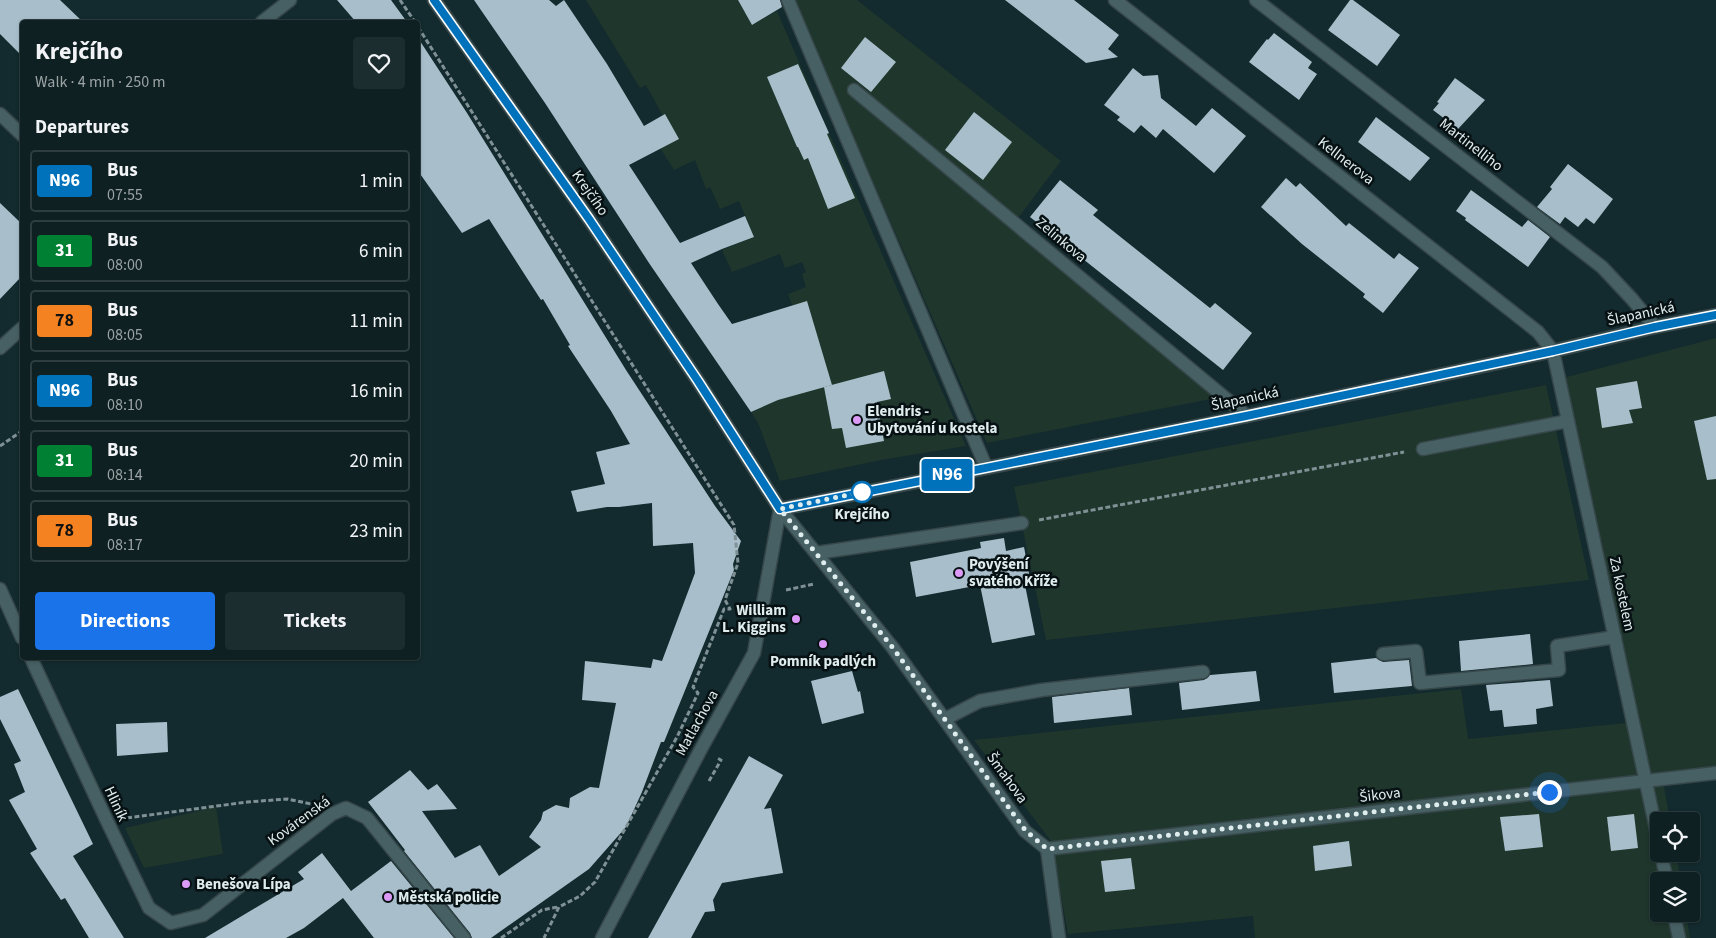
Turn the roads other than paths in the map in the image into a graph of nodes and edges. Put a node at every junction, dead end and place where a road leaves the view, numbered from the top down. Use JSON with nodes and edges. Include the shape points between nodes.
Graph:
{"nodes":[{"id":1,"x":290,"y":0,"type":"edge"},
{"id":2,"x":434,"y":0,"type":"edge"},
{"id":3,"x":788,"y":0,"type":"edge"},
{"id":4,"x":1115,"y":0,"type":"edge"},
{"id":5,"x":1256,"y":0,"type":"edge"},
{"id":6,"x":265,"y":20,"type":"edge"},
{"id":7,"x":854,"y":90,"type":"dead end"},
{"id":8,"x":0,"y":114,"type":"edge"},
{"id":9,"x":20,"y":133,"type":"edge"},
{"id":10,"x":1716,"y":315,"type":"edge"},
{"id":11,"x":1655,"y":327,"type":"junction"},
{"id":12,"x":20,"y":330,"type":"edge"},
{"id":13,"x":0,"y":348,"type":"edge"},
{"id":14,"x":1553,"y":351,"type":"junction"},
{"id":15,"x":1246,"y":416,"type":"junction"},
{"id":16,"x":1568,"y":421,"type":"junction"},
{"id":17,"x":1423,"y":448,"type":"road end"},
{"id":18,"x":986,"y":467,"type":"junction"},
{"id":19,"x":780,"y":509,"type":"junction"},
{"id":20,"x":1022,"y":523,"type":"road end"},
{"id":21,"x":816,"y":553,"type":"junction"},
{"id":22,"x":0,"y":589,"type":"edge"},
{"id":23,"x":20,"y":634,"type":"edge"},
{"id":24,"x":1614,"y":637,"type":"junction"},
{"id":25,"x":1384,"y":654,"type":"dead end"},
{"id":26,"x":32,"y":660,"type":"edge"},
{"id":27,"x":1203,"y":672,"type":"dead end"},
{"id":28,"x":945,"y":719,"type":"junction"},
{"id":29,"x":1716,"y":773,"type":"edge"},
{"id":30,"x":1646,"y":781,"type":"junction"},
{"id":31,"x":1652,"y":812,"type":"edge"},
{"id":32,"x":1047,"y":849,"type":"junction"},
{"id":33,"x":203,"y":915,"type":"joint"},
{"id":34,"x":1676,"y":922,"type":"edge"},
{"id":35,"x":464,"y":938,"type":"edge"},
{"id":36,"x":602,"y":938,"type":"edge"},
{"id":37,"x":1059,"y":938,"type":"edge"},
{"id":38,"x":1679,"y":938,"type":"edge"}],
"edges":[{"from":1,"to":6,"type":"street"},
{"from":2,"to":19,"type":"street","name":"Krejčího","via":[[589,219]]},
{"from":3,"to":18,"type":"street"},
{"from":4,"to":14,"type":"street","name":"Kellnerova","via":[[1538,332]]},
{"from":5,"to":11,"type":"street","name":"Martinelliho","via":[[1602,267]]},
{"from":7,"to":15,"type":"street","name":"Zelinkova"},
{"from":8,"to":9,"type":"street"},
{"from":10,"to":11,"type":"street","name":"Šlapanická"},
{"from":11,"to":14,"type":"street","name":"Šlapanická"},
{"from":12,"to":13,"type":"street"},
{"from":14,"to":15,"type":"street","name":"Šlapanická"},
{"from":14,"to":16,"type":"street","name":"Za kostelem"},
{"from":15,"to":18,"type":"street","name":"Šlapanická"},
{"from":16,"to":17,"type":"street"},
{"from":16,"to":24,"type":"street","name":"Za kostelem"},
{"from":18,"to":19,"type":"street","name":"Šlapanická"},
{"from":19,"to":21,"type":"street","name":"Krejčího"},
{"from":19,"to":36,"type":"street","name":"Matlachova","via":[[754,653]]},
{"from":20,"to":21,"type":"street"},
{"from":21,"to":28,"type":"street","name":"Šmahova","via":[[893,648]]},
{"from":22,"to":23,"type":"street"},
{"from":24,"to":25,"type":"street","via":[[1557,646],[1559,670],[1420,683],[1416,651]]},
{"from":24,"to":30,"type":"street","name":"Za kostelem"},
{"from":26,"to":33,"type":"street","name":"Hliník","via":[[149,908],[171,923]]},
{"from":27,"to":28,"type":"street","via":[[1042,690],[980,701]]},
{"from":28,"to":32,"type":"street","name":"Šmahova","via":[[1025,830]]},
{"from":29,"to":30,"type":"street","name":"Šikova"},
{"from":30,"to":31,"type":"street","name":"Za kostelem"},
{"from":30,"to":32,"type":"street","name":"Šikova"},
{"from":32,"to":37,"type":"street"},
{"from":33,"to":35,"type":"street","name":"Kovárenská","via":[[332,814],[346,808],[367,818]]},
{"from":34,"to":38,"type":"street"}]}
